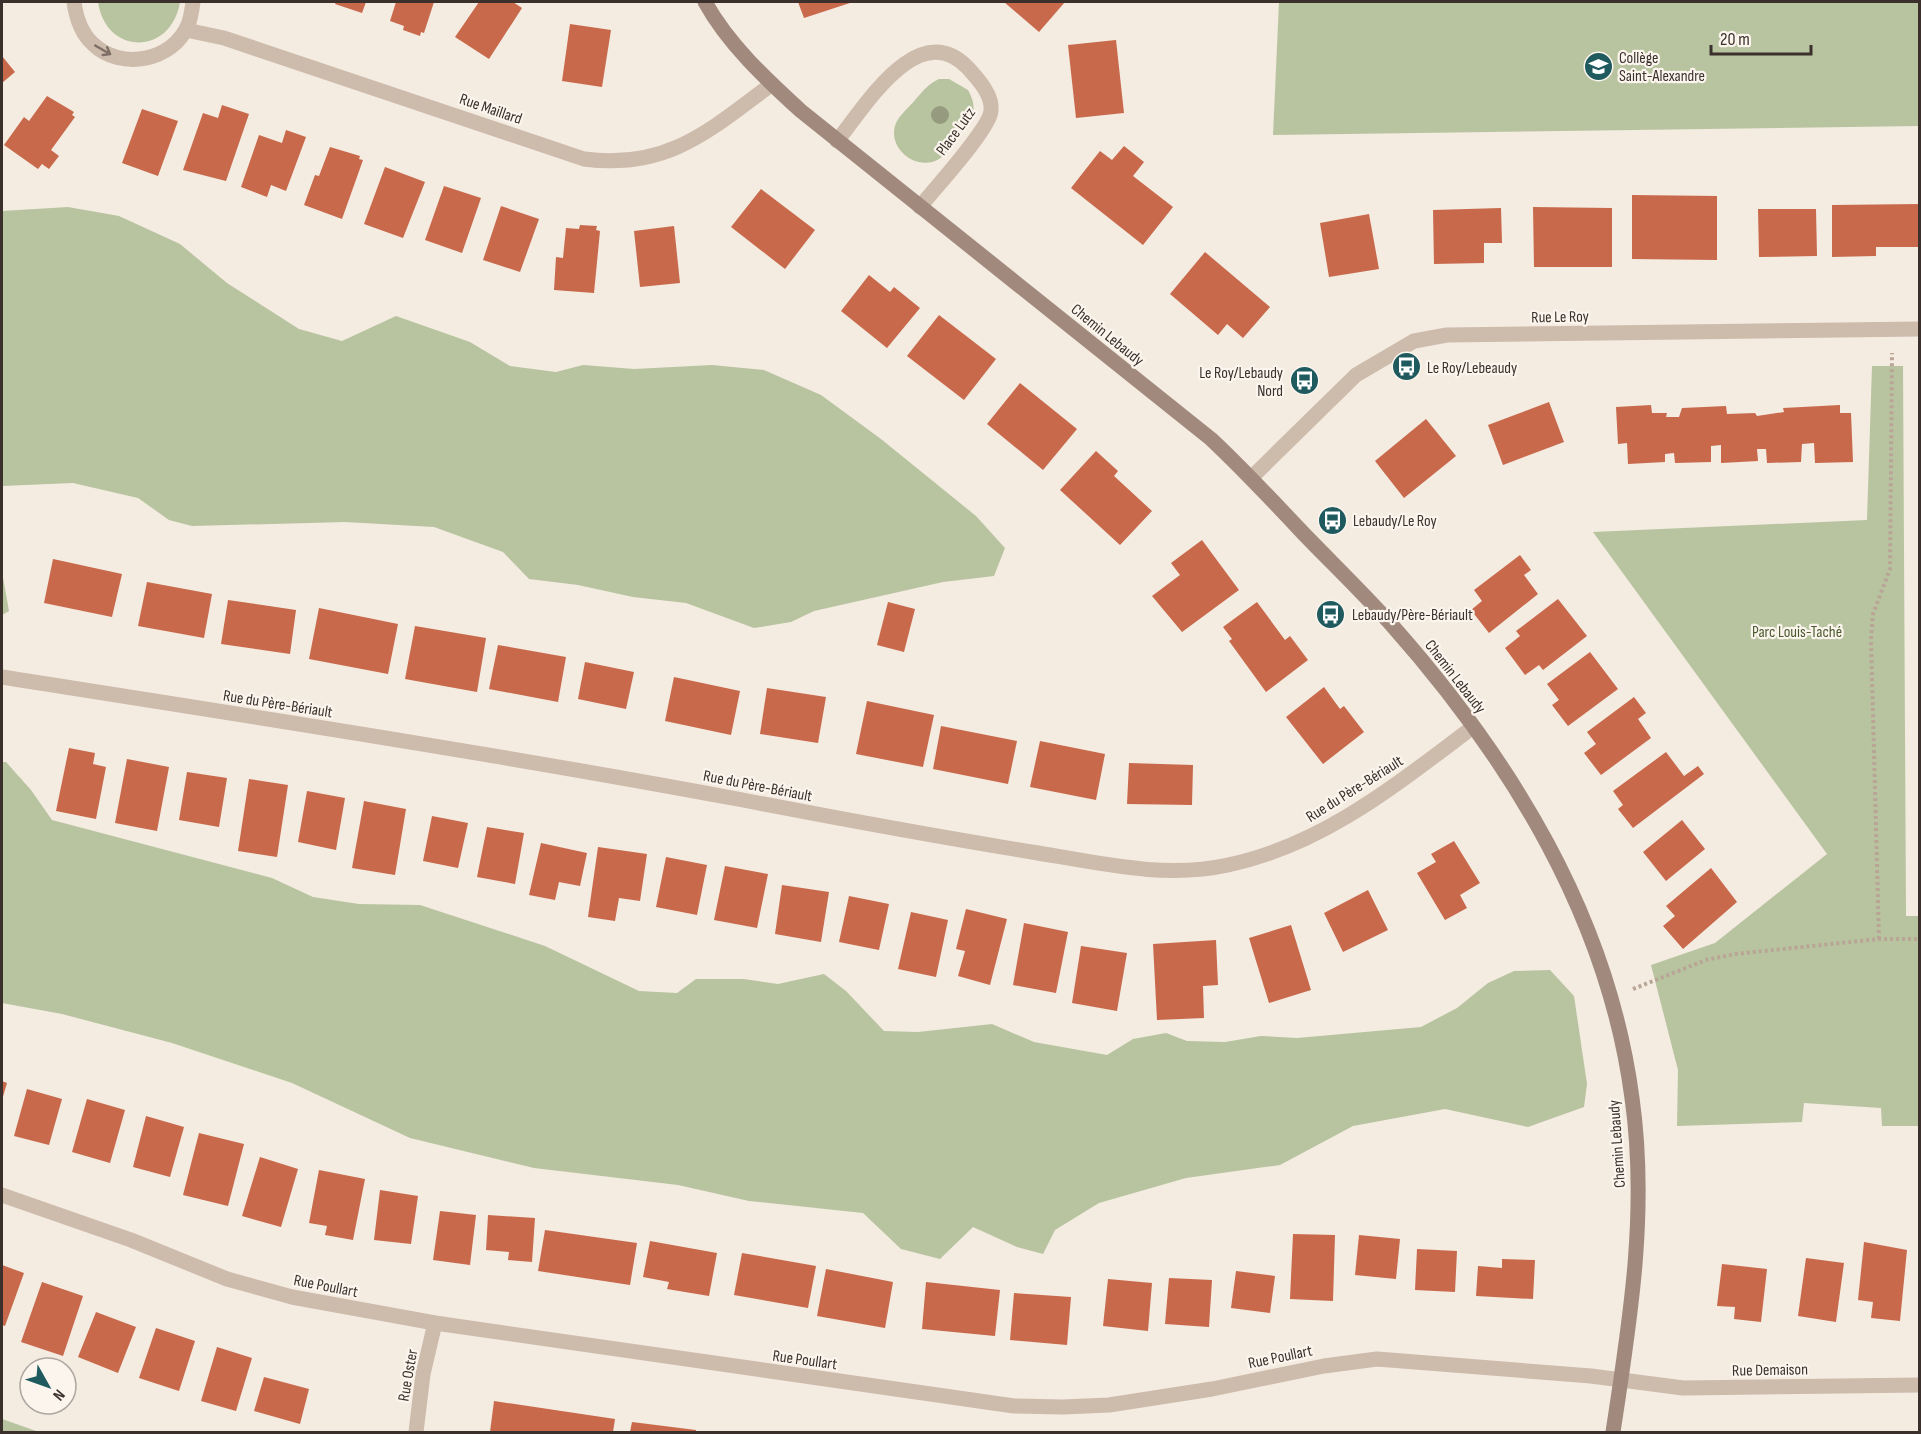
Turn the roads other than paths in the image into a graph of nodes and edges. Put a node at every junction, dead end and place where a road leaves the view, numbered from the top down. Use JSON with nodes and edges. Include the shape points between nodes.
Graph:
{"nodes":[{"id":1,"x":74,"y":2,"type":"edge"},
{"id":2,"x":193,"y":2,"type":"edge"},
{"id":3,"x":705,"y":2,"type":"edge"},
{"id":4,"x":186,"y":30,"type":"junction"},
{"id":5,"x":771,"y":84,"type":"junction"},
{"id":6,"x":837,"y":141,"type":"junction"},
{"id":7,"x":920,"y":207,"type":"junction"},
{"id":8,"x":1920,"y":328,"type":"edge"},
{"id":9,"x":1252,"y":477,"type":"junction"},
{"id":10,"x":2,"y":676,"type":"edge"},
{"id":11,"x":1473,"y":727,"type":"junction"},
{"id":12,"x":2,"y":1195,"type":"edge"},
{"id":13,"x":435,"y":1323,"type":"junction"},
{"id":14,"x":1621,"y":1380,"type":"junction"},
{"id":15,"x":1920,"y":1385,"type":"edge"},
{"id":16,"x":416,"y":1432,"type":"edge"},
{"id":17,"x":1613,"y":1432,"type":"edge"}],
"edges":[{"from":1,"to":4,"type":"street","one_way":true,"via":[[79,24],[93,44],[116,57],[139,60],[166,51]]},
{"from":2,"to":4,"type":"street"},
{"from":3,"to":5,"type":"street","name":"Chemin Lebaudy"},
{"from":4,"to":5,"type":"street","name":"Rue Maillard","via":[[234,42],[584,159],[607,162],[634,161],[694,140]]},
{"from":5,"to":6,"type":"street","name":"Chemin Lebaudy"},
{"from":6,"to":7,"type":"street","name":"Chemin Lebaudy"},
{"from":6,"to":7,"type":"street","name":"Place Lutz","via":[[899,66],[916,55],[950,54],[965,65],[989,96],[991,112]]},
{"from":7,"to":9,"type":"street","name":"Chemin Lebaudy"},
{"from":8,"to":9,"type":"street","name":"Rue Le Roy","via":[[1447,335],[1414,341],[1356,375]]},
{"from":9,"to":11,"type":"street","name":"Chemin Lebaudy","via":[[1390,623]]},
{"from":10,"to":11,"type":"street","name":"Rue du Père-Bériault","via":[[549,764],[941,838],[1141,869],[1226,866],[1305,840],[1384,794]]},
{"from":11,"to":14,"type":"street","name":"Chemin Lebaudy","via":[[1544,832],[1567,878],[1611,997],[1632,1098],[1637,1158],[1637,1262]]},
{"from":12,"to":13,"type":"street","name":"Rue Poullart","via":[[260,1289]]},
{"from":13,"to":14,"type":"street","name":"Rue Poullart","via":[[1014,1406],[1109,1405],[1377,1359]]},
{"from":13,"to":16,"type":"street","name":"Rue Oster","via":[[423,1374]]},
{"from":14,"to":15,"type":"street","name":"Rue Demaison","via":[[1683,1388]]},
{"from":14,"to":17,"type":"street","name":"Chemin Lebaudy"}]}
